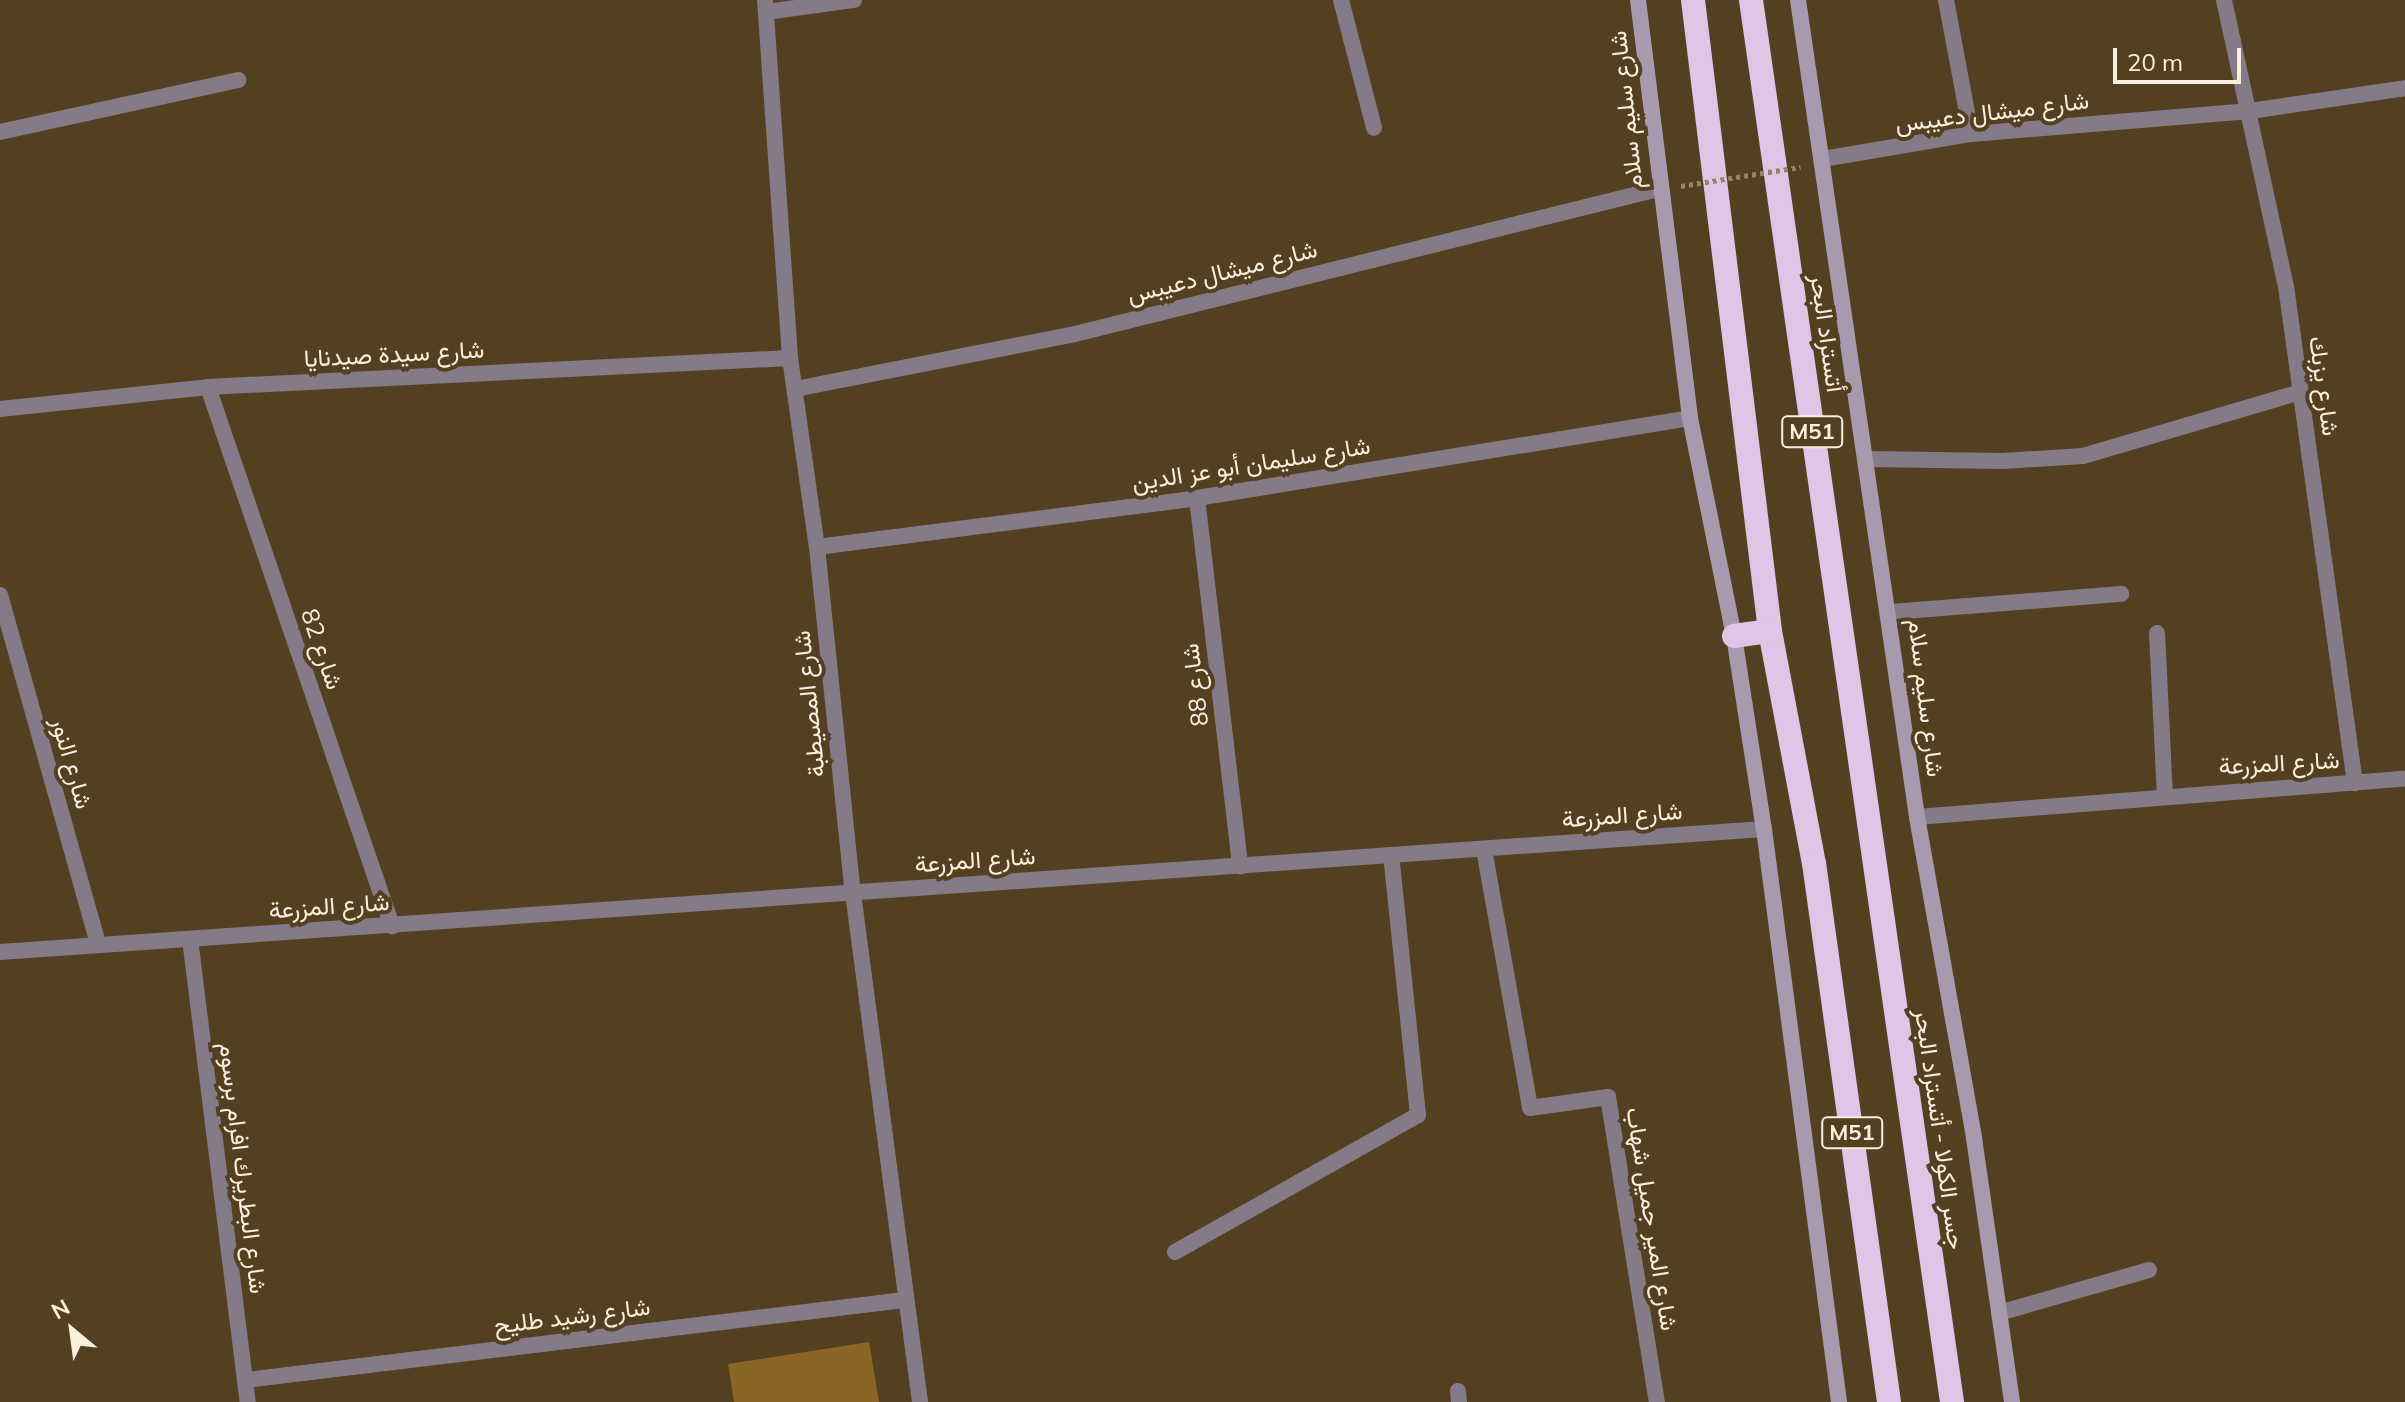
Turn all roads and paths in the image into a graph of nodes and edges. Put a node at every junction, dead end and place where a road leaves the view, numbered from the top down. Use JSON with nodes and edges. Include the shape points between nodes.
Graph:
{"nodes":[{"id":1,"x":854,"y":0,"type":"edge"},
{"id":2,"x":1341,"y":0,"type":"edge"},
{"id":3,"x":1638,"y":0,"type":"edge"},
{"id":4,"x":1693,"y":0,"type":"edge"},
{"id":5,"x":1751,"y":0,"type":"edge"},
{"id":6,"x":1798,"y":0,"type":"edge"},
{"id":7,"x":1946,"y":0,"type":"edge"},
{"id":8,"x":2224,"y":0,"type":"edge"},
{"id":9,"x":765,"y":6,"type":"edge"},
{"id":10,"x":238,"y":80,"type":"dead end"},
{"id":11,"x":2405,"y":88,"type":"edge"},
{"id":12,"x":2250,"y":111,"type":"junction"},
{"id":13,"x":1374,"y":128,"type":"dead end"},
{"id":14,"x":0,"y":132,"type":"edge"},
{"id":15,"x":1971,"y":134,"type":"junction"},
{"id":16,"x":1823,"y":159,"type":"junction"},
{"id":17,"x":1800,"y":167,"type":"dead end"},
{"id":18,"x":1681,"y":186,"type":"dead end"},
{"id":19,"x":1658,"y":189,"type":"junction"},
{"id":20,"x":790,"y":358,"type":"junction"},
{"id":21,"x":208,"y":387,"type":"junction"},
{"id":22,"x":795,"y":389,"type":"junction"},
{"id":23,"x":2301,"y":392,"type":"junction"},
{"id":24,"x":0,"y":409,"type":"edge"},
{"id":25,"x":1690,"y":418,"type":"junction"},
{"id":26,"x":1866,"y":459,"type":"junction"},
{"id":27,"x":1197,"y":498,"type":"junction"},
{"id":28,"x":817,"y":547,"type":"junction"},
{"id":29,"x":2121,"y":594,"type":"dead end"},
{"id":30,"x":0,"y":595,"type":"edge"},
{"id":31,"x":1891,"y":612,"type":"junction"},
{"id":32,"x":1770,"y":631,"type":"junction"},
{"id":33,"x":2157,"y":633,"type":"dead end"},
{"id":34,"x":1734,"y":636,"type":"junction"},
{"id":35,"x":2405,"y":779,"type":"edge"},
{"id":36,"x":2355,"y":783,"type":"junction"},
{"id":37,"x":2165,"y":794,"type":"junction"},
{"id":38,"x":1917,"y":817,"type":"junction"},
{"id":39,"x":1764,"y":829,"type":"junction"},
{"id":40,"x":1484,"y":849,"type":"junction"},
{"id":41,"x":1391,"y":855,"type":"junction"},
{"id":42,"x":1874,"y":864,"type":"joint"},
{"id":43,"x":1240,"y":866,"type":"junction"},
{"id":44,"x":853,"y":893,"type":"junction"},
{"id":45,"x":392,"y":926,"type":"junction"},
{"id":46,"x":190,"y":939,"type":"junction"},
{"id":47,"x":98,"y":943,"type":"junction"},
{"id":48,"x":0,"y":952,"type":"edge"},
{"id":49,"x":1175,"y":1252,"type":"dead end"},
{"id":50,"x":2149,"y":1270,"type":"dead end"},
{"id":51,"x":904,"y":1300,"type":"junction"},
{"id":52,"x":1999,"y":1313,"type":"junction"},
{"id":53,"x":246,"y":1380,"type":"junction"},
{"id":54,"x":248,"y":1402,"type":"edge"},
{"id":55,"x":920,"y":1402,"type":"edge"},
{"id":56,"x":1657,"y":1402,"type":"edge"},
{"id":57,"x":1839,"y":1402,"type":"edge"},
{"id":58,"x":1889,"y":1402,"type":"edge"},
{"id":59,"x":1952,"y":1402,"type":"edge"},
{"id":60,"x":2012,"y":1402,"type":"edge"}],
"edges":[{"from":1,"to":9,"type":"street"},
{"from":2,"to":13,"type":"street"},
{"from":3,"to":19,"type":"main road","name":"شارع سليم سلام"},
{"from":4,"to":32,"type":"highway","number":"M51"},
{"from":5,"to":42,"type":"highway","name":"أتستراد البحر","number":"M51"},
{"from":6,"to":16,"type":"main road","name":"شارع سليم سلام"},
{"from":7,"to":15,"type":"street"},
{"from":8,"to":12,"type":"street","name":"شارع يزبك"},
{"from":9,"to":20,"type":"street","name":"شارع المصيطبة"},
{"from":10,"to":14,"type":"street"},
{"from":11,"to":12,"type":"street","name":"شارع ميشال دعيبس"},
{"from":12,"to":15,"type":"street","name":"شارع ميشال دعيبس"},
{"from":12,"to":23,"type":"street","name":"شارع يزبك","via":[[2286,286]]},
{"from":15,"to":16,"type":"street","name":"شارع ميشال دعيبس"},
{"from":16,"to":26,"type":"main road","name":"شارع سليم سلام"},
{"from":17,"to":18,"type":"path","bridge":true},
{"from":19,"to":22,"type":"street","name":"شارع ميشال دعيبس","via":[[1075,334]]},
{"from":19,"to":25,"type":"main road","name":"شارع سليم سلام"},
{"from":20,"to":21,"type":"street","name":"شارع سيدة صيدنايا"},
{"from":20,"to":22,"type":"street","name":"شارع المصيطبة"},
{"from":21,"to":24,"type":"street","name":"شارع سيدة صيدنايا"},
{"from":21,"to":45,"type":"street","name":"شارع 82"},
{"from":22,"to":28,"type":"street","name":"شارع المصيطبة"},
{"from":23,"to":26,"type":"street","via":[[2083,456]]},
{"from":23,"to":36,"type":"street","name":"شارع يزبك"},
{"from":25,"to":27,"type":"street","name":"شارع سليمان أبو عز الدين"},
{"from":25,"to":34,"type":"main road","name":"شارع سليم سلام"},
{"from":26,"to":31,"type":"main road","name":"شارع سليم سلام"},
{"from":27,"to":28,"type":"street","name":"شارع سليمان أبو عز الدين"},
{"from":27,"to":43,"type":"street","name":"شارع 88"},
{"from":28,"to":44,"type":"street","name":"شارع المصيطبة"},
{"from":29,"to":31,"type":"street"},
{"from":30,"to":47,"type":"street","name":"شارع النور"},
{"from":31,"to":38,"type":"main road","name":"شارع سليم سلام"},
{"from":32,"to":34,"type":"highway"},
{"from":32,"to":58,"type":"highway","number":"M51","via":[[1814,863]]},
{"from":33,"to":37,"type":"street"},
{"from":34,"to":39,"type":"main road","name":"شارع سليم سلام"},
{"from":35,"to":36,"type":"street","name":"شارع المزرعة"},
{"from":36,"to":37,"type":"street","name":"شارع المزرعة"},
{"from":37,"to":38,"type":"street","name":"شارع المزرعة"},
{"from":38,"to":52,"type":"main road","name":"شارع سليم سلام"},
{"from":39,"to":40,"type":"street","name":"شارع المزرعة"},
{"from":39,"to":57,"type":"main road","name":"شارع سليم سلام"},
{"from":40,"to":41,"type":"street","name":"شارع المزرعة"},
{"from":40,"to":56,"type":"street","name":"شارع المير جميل شهاب","via":[[1530,1108],[1608,1097]]},
{"from":41,"to":43,"type":"street","name":"شارع المزرعة"},
{"from":41,"to":49,"type":"street","via":[[1418,1115]]},
{"from":42,"to":59,"type":"highway","name":"جسر الكولا - أتستراد البحر","number":"M51"},
{"from":43,"to":44,"type":"street","name":"شارع المزرعة"},
{"from":44,"to":45,"type":"street","name":"شارع المزرعة"},
{"from":44,"to":51,"type":"street","name":"شارع المصيطبة"},
{"from":45,"to":46,"type":"street","name":"شارع المزرعة"},
{"from":46,"to":47,"type":"street","name":"شارع المزرعة"},
{"from":46,"to":53,"type":"street","name":"شارع البطريرك افرام برسوم"},
{"from":47,"to":48,"type":"street","name":"شارع المزرعة"},
{"from":50,"to":52,"type":"street"},
{"from":51,"to":53,"type":"street","name":"شارع رشيد طليح"},
{"from":51,"to":55,"type":"street","name":"شارع المصيطبة"},
{"from":52,"to":60,"type":"main road","name":"شارع سليم سلام"},
{"from":53,"to":54,"type":"street","name":"شارع البطريرك افرام برسوم"}]}
